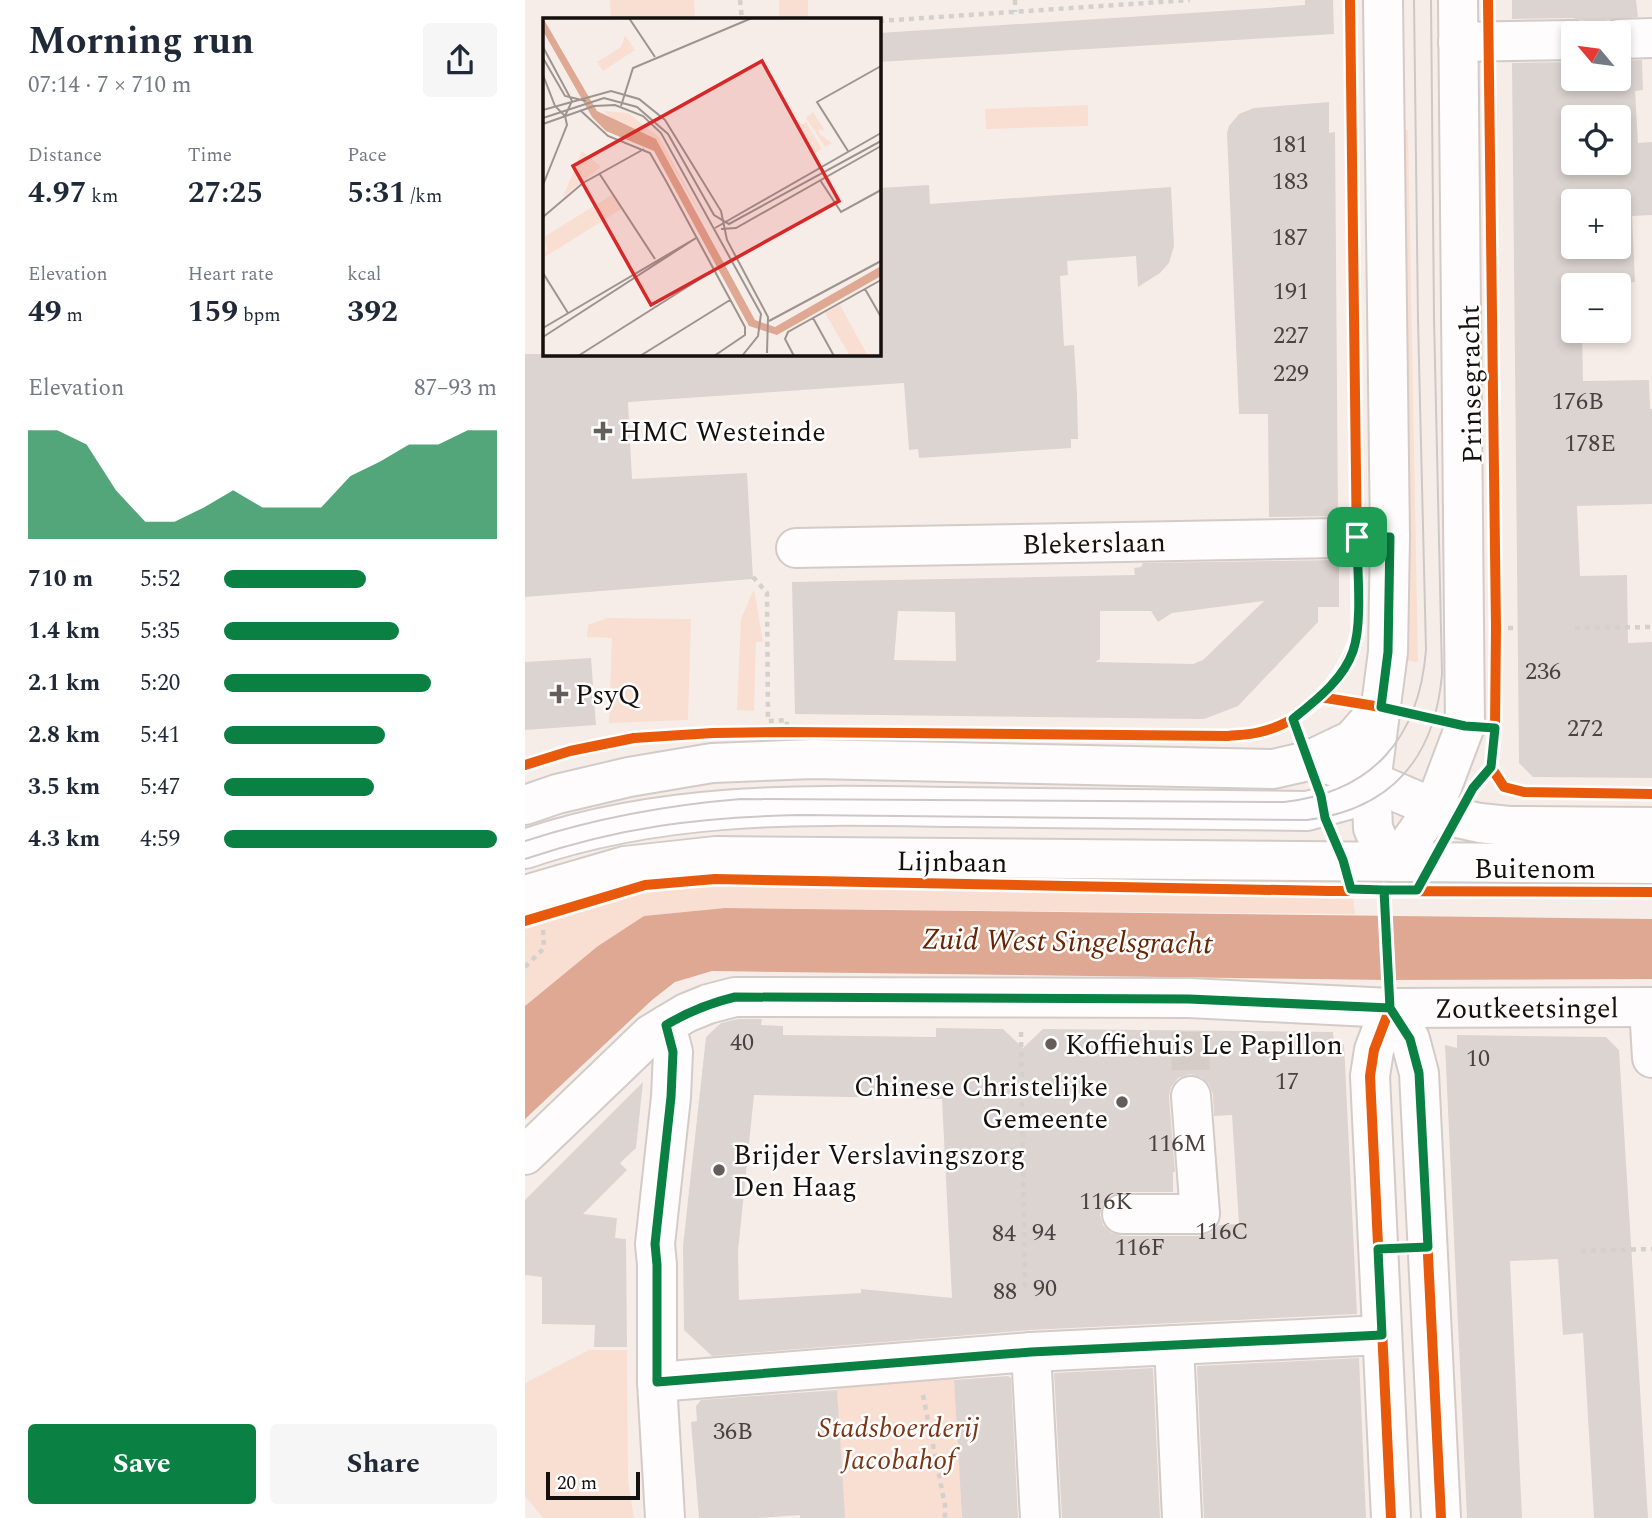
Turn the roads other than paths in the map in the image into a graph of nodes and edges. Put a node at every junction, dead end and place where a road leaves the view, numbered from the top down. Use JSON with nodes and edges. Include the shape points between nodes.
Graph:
{"nodes":[{"id":1,"x":1383,"y":0,"type":"edge"},
{"id":2,"x":1458,"y":0,"type":"edge"},
{"id":3,"x":1652,"y":38,"type":"edge"},
{"id":4,"x":1631,"y":39,"type":"edge"},
{"id":5,"x":1561,"y":40,"type":"edge"},
{"id":6,"x":1458,"y":42,"type":"junction"},
{"id":7,"x":1390,"y":537,"type":"junction"},
{"id":8,"x":796,"y":548,"type":"dead end"},
{"id":9,"x":1381,"y":707,"type":"junction"},
{"id":10,"x":1308,"y":761,"type":"junction"},
{"id":11,"x":1371,"y":782,"type":"junction"},
{"id":12,"x":525,"y":805,"type":"edge"},
{"id":13,"x":1434,"y":808,"type":"junction"},
{"id":14,"x":1652,"y":827,"type":"edge"},
{"id":15,"x":525,"y":849,"type":"edge"},
{"id":16,"x":1396,"y":862,"type":"junction"},
{"id":17,"x":1652,"y":864,"type":"edge"},
{"id":18,"x":534,"y":910,"type":"edge"},
{"id":19,"x":1651,"y":1007,"type":"edge"},
{"id":20,"x":1390,"y":1008,"type":"junction"},
{"id":21,"x":666,"y":1025,"type":"junction"},
{"id":22,"x":1652,"y":1058,"type":"edge"},
{"id":23,"x":1191,"y":1096,"type":"tunnel mouth"},
{"id":24,"x":525,"y":1155,"type":"edge"},
{"id":25,"x":1122,"y":1214,"type":"dead end"},
{"id":26,"x":1428,"y":1247,"type":"junction"},
{"id":27,"x":1378,"y":1249,"type":"junction"},
{"id":28,"x":1382,"y":1335,"type":"junction"},
{"id":29,"x":1174,"y":1345,"type":"junction"},
{"id":30,"x":1031,"y":1352,"type":"junction"},
{"id":31,"x":657,"y":1382,"type":"junction"},
{"id":32,"x":665,"y":1518,"type":"edge"},
{"id":33,"x":1039,"y":1518,"type":"edge"},
{"id":34,"x":1182,"y":1518,"type":"edge"},
{"id":35,"x":1391,"y":1518,"type":"edge"},
{"id":36,"x":1441,"y":1518,"type":"edge"}],
"edges":[{"from":1,"to":7,"type":"street"},
{"from":2,"to":6,"type":"street","name":"Prinsegracht"},
{"from":3,"to":4,"type":"street"},
{"from":5,"to":6,"type":"street"},
{"from":6,"to":13,"type":"street","name":"Prinsegracht","via":[[1465,726]]},
{"from":7,"to":8,"type":"street","name":"Blekerslaan"},
{"from":7,"to":9,"type":"street","via":[[1388,652]]},
{"from":9,"to":10,"type":"street","via":[[1352,740]]},
{"from":9,"to":11,"type":"street"},
{"from":10,"to":11,"type":"street"},
{"from":10,"to":12,"type":"street","via":[[1273,769],[813,759],[712,763],[629,777]]},
{"from":11,"to":13,"type":"street","name":"Buitenom"},
{"from":11,"to":15,"type":"street","name":"Lijnbaan","via":[[1348,800],[1307,811],[740,807],[613,824]]},
{"from":11,"to":16,"type":"street","via":[[1373,828],[1381,847]]},
{"from":13,"to":14,"type":"street","name":"Buitenom","via":[[1457,818],[1509,826]]},
{"from":13,"to":16,"type":"street","name":"Prinsegracht"},
{"from":16,"to":17,"type":"street","name":"Buitenom"},
{"from":16,"to":18,"type":"street","name":"Lijnbaan","via":[[716,856],[625,866]]},
{"from":19,"to":20,"type":"street","name":"Zoutkeetsingel"},
{"from":19,"to":22,"type":"street"},
{"from":20,"to":21,"type":"street","name":"Zoutkeetsingel","via":[[1189,1015],[1023,998],[735,997],[708,1004]]},
{"from":20,"to":26,"type":"street","via":[[1416,1057]]},
{"from":20,"to":27,"type":"street","via":[[1370,1076]]},
{"from":21,"to":24,"type":"street","name":"Zoutkeetsingel","via":[[651,1034]]},
{"from":21,"to":31,"type":"street","via":[[673,1052],[655,1244]]},
{"from":23,"to":25,"type":"street","via":[[1200,1214]]},
{"from":26,"to":27,"type":"street"},
{"from":26,"to":36,"type":"street"},
{"from":27,"to":28,"type":"street"},
{"from":28,"to":29,"type":"street"},
{"from":28,"to":35,"type":"street"},
{"from":29,"to":30,"type":"street"},
{"from":29,"to":34,"type":"street"},
{"from":30,"to":31,"type":"street"},
{"from":30,"to":33,"type":"street"},
{"from":31,"to":32,"type":"street"}]}
